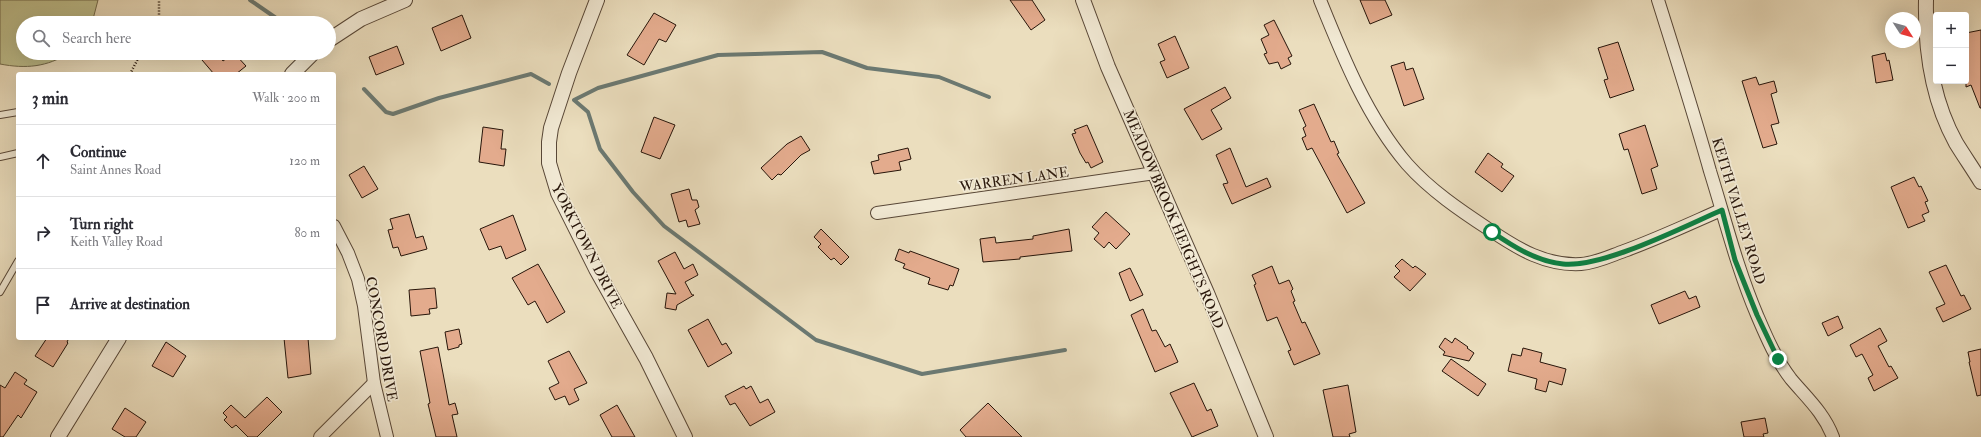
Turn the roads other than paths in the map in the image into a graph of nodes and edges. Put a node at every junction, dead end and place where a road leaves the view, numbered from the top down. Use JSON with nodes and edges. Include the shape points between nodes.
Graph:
{"nodes":[{"id":1,"x":405,"y":0,"type":"edge"},
{"id":2,"x":597,"y":0,"type":"edge"},
{"id":3,"x":1083,"y":0,"type":"edge"},
{"id":4,"x":1320,"y":0,"type":"edge"},
{"id":5,"x":1658,"y":0,"type":"edge"},
{"id":6,"x":1926,"y":0,"type":"edge"},
{"id":7,"x":336,"y":35,"type":"edge"},
{"id":8,"x":306,"y":60,"type":"edge"},
{"id":9,"x":294,"y":72,"type":"edge"},
{"id":10,"x":16,"y":112,"type":"edge"},
{"id":11,"x":0,"y":115,"type":"edge"},
{"id":12,"x":16,"y":153,"type":"edge"},
{"id":13,"x":0,"y":157,"type":"edge"},
{"id":14,"x":1155,"y":173,"type":"junction"},
{"id":15,"x":1981,"y":182,"type":"edge"},
{"id":16,"x":1722,"y":210,"type":"junction"},
{"id":17,"x":877,"y":214,"type":"dead end"},
{"id":18,"x":336,"y":230,"type":"edge"},
{"id":19,"x":16,"y":265,"type":"edge"},
{"id":20,"x":0,"y":292,"type":"edge"},
{"id":21,"x":118,"y":340,"type":"edge"},
{"id":22,"x":374,"y":383,"type":"junction"},
{"id":23,"x":58,"y":437,"type":"edge"},
{"id":24,"x":320,"y":437,"type":"edge"},
{"id":25,"x":387,"y":437,"type":"edge"},
{"id":26,"x":685,"y":437,"type":"edge"},
{"id":27,"x":1266,"y":437,"type":"edge"},
{"id":28,"x":1833,"y":437,"type":"edge"}],
"edges":[{"from":1,"to":7,"type":"street","via":[[361,19]]},
{"from":2,"to":26,"type":"street","name":"YORKTOWN DRIVE","via":[[551,128],[548,142],[549,163],[558,193]]},
{"from":3,"to":14,"type":"street","name":"MEADOWBROOK HEIGHTS ROAD","via":[[1108,67]]},
{"from":4,"to":16,"type":"street","via":[[1369,109],[1385,136],[1408,165],[1467,215],[1529,255],[1564,264],[1597,261],[1654,240]]},
{"from":5,"to":16,"type":"street","name":"KEITH VALLEY ROAD"},
{"from":6,"to":15,"type":"street","via":[[1926,35],[1939,100],[1956,142]]},
{"from":8,"to":9,"type":"street"},
{"from":10,"to":11,"type":"lane"},
{"from":12,"to":13,"type":"lane"},
{"from":14,"to":17,"type":"street","name":"WARREN LANE"},
{"from":14,"to":27,"type":"street","name":"MEADOWBROOK HEIGHTS ROAD"},
{"from":16,"to":28,"type":"street","name":"KEITH VALLEY ROAD","via":[[1735,260],[1778,359],[1790,378],[1818,409]]},
{"from":18,"to":22,"type":"street","name":"CONCORD DRIVE","via":[[358,279]]},
{"from":19,"to":20,"type":"lane"},
{"from":21,"to":23,"type":"street"},
{"from":22,"to":24,"type":"street"},
{"from":22,"to":25,"type":"street","name":"CONCORD DRIVE"}]}
